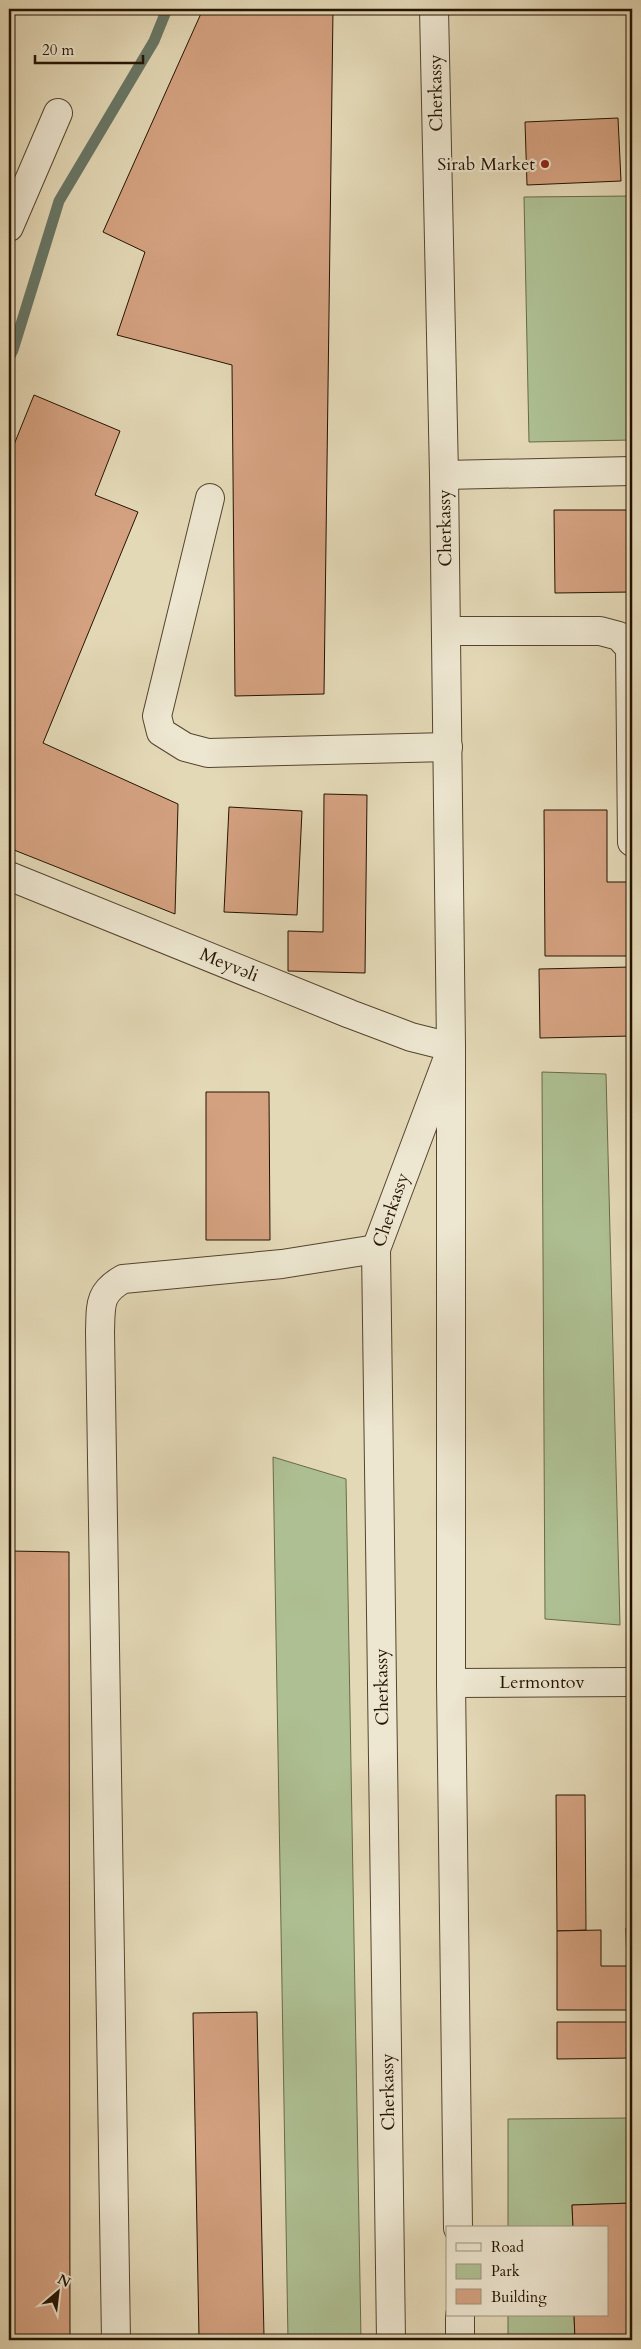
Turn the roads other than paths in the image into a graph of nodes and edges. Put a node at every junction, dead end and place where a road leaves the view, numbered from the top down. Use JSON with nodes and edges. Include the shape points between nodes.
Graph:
{"nodes":[{"id":1,"x":434,"y":9,"type":"edge"},
{"id":2,"x":58,"y":113,"type":"dead end"},
{"id":3,"x":9,"y":227,"type":"edge"},
{"id":4,"x":632,"y":471,"type":"edge"},
{"id":5,"x":444,"y":475,"type":"junction"},
{"id":6,"x":210,"y":498,"type":"dead end"},
{"id":7,"x":446,"y":630,"type":"junction"},
{"id":8,"x":448,"y":748,"type":"junction"},
{"id":9,"x":632,"y":842,"type":"edge"},
{"id":10,"x":9,"y":876,"type":"edge"},
{"id":11,"x":451,"y":1048,"type":"junction"},
{"id":12,"x":376,"y":1249,"type":"junction"},
{"id":13,"x":632,"y":1682,"type":"edge"},
{"id":14,"x":451,"y":1683,"type":"junction"},
{"id":15,"x":458,"y":2226,"type":"edge"},
{"id":16,"x":460,"y":2316,"type":"edge"},
{"id":17,"x":116,"y":2340,"type":"edge"},
{"id":18,"x":391,"y":2340,"type":"edge"},
{"id":19,"x":460,"y":2340,"type":"edge"}],
"edges":[{"from":1,"to":5,"type":"street","name":"Cherkassy"},
{"from":2,"to":3,"type":"street"},
{"from":4,"to":5,"type":"street"},
{"from":5,"to":7,"type":"street","name":"Cherkassy"},
{"from":6,"to":8,"type":"street","via":[[157,716],[161,732],[185,747],[208,753]]},
{"from":7,"to":8,"type":"street","name":"Cherkassy"},
{"from":7,"to":9,"type":"street","via":[[600,631],[619,636],[630,648]]},
{"from":8,"to":11,"type":"street","name":"Cherkassy"},
{"from":10,"to":11,"type":"street","name":"Meyvəli","via":[[350,1014]]},
{"from":11,"to":12,"type":"street","name":"Cherkassy"},
{"from":11,"to":14,"type":"street","name":"Cherkassy"},
{"from":12,"to":17,"type":"street","via":[[282,1264],[123,1279],[110,1286],[102,1300],[100,1342]]},
{"from":12,"to":18,"type":"street","name":"Cherkassy"},
{"from":13,"to":14,"type":"street","name":"Lermontov"},
{"from":14,"to":15,"type":"street","name":"Cherkassy"},
{"from":16,"to":19,"type":"street"}]}
